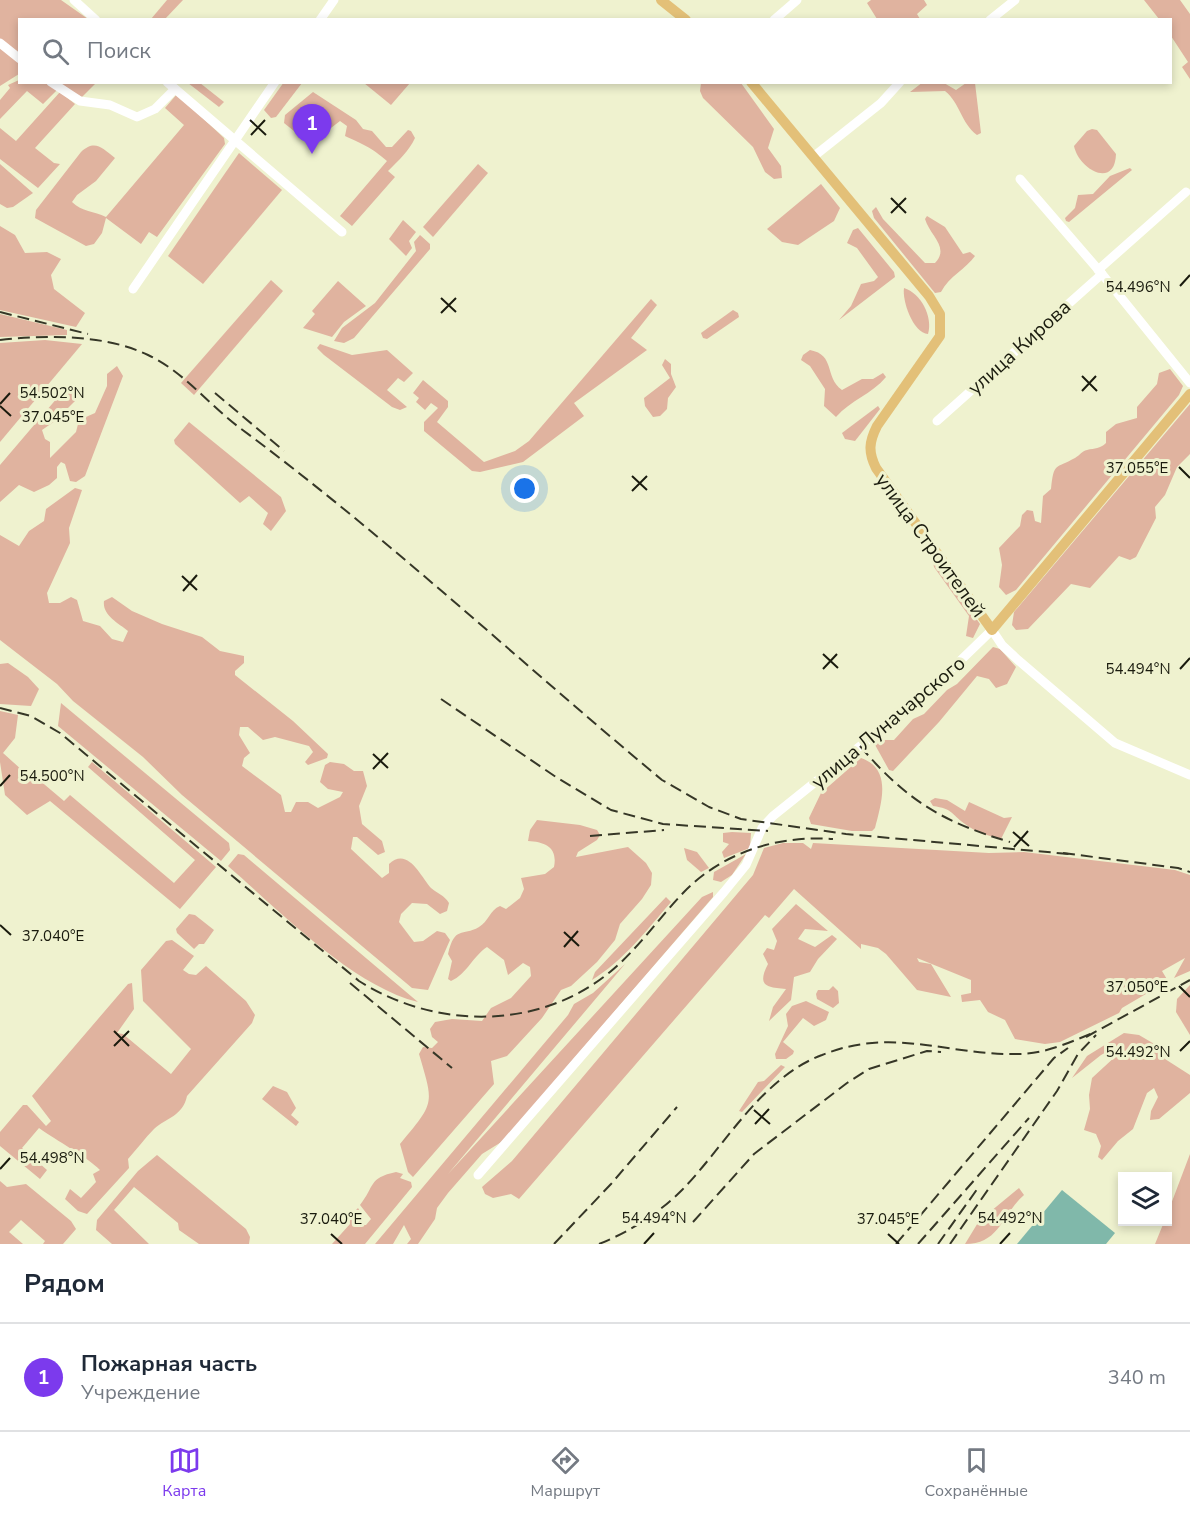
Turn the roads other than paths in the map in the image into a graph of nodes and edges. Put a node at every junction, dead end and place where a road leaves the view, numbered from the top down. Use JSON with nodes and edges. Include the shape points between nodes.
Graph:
{"nodes":[{"id":1,"x":74,"y":0,"type":"edge"},
{"id":2,"x":334,"y":0,"type":"edge"},
{"id":3,"x":661,"y":0,"type":"edge"},
{"id":4,"x":797,"y":0,"type":"edge"},
{"id":5,"x":1015,"y":0,"type":"edge"},
{"id":6,"x":94,"y":18,"type":"edge"},
{"id":7,"x":321,"y":18,"type":"edge"},
{"id":8,"x":684,"y":18,"type":"edge"},
{"id":9,"x":776,"y":18,"type":"edge"},
{"id":10,"x":992,"y":18,"type":"edge"},
{"id":11,"x":0,"y":43,"type":"edge"},
{"id":12,"x":18,"y":57,"type":"edge"},
{"id":13,"x":54,"y":84,"type":"edge"},
{"id":14,"x":274,"y":84,"type":"edge"},
{"id":15,"x":753,"y":84,"type":"edge"},
{"id":16,"x":898,"y":84,"type":"edge"},
{"id":17,"x":171,"y":86,"type":"edge"},
{"id":18,"x":234,"y":141,"type":"junction"},
{"id":19,"x":813,"y":157,"type":"junction"},
{"id":20,"x":1020,"y":179,"type":"dead end"},
{"id":21,"x":1186,"y":192,"type":"dead end"},
{"id":22,"x":342,"y":232,"type":"dead end"},
{"id":23,"x":1100,"y":272,"type":"junction"},
{"id":24,"x":133,"y":289,"type":"dead end"},
{"id":25,"x":1190,"y":383,"type":"edge"},
{"id":26,"x":1190,"y":394,"type":"edge"},
{"id":27,"x":937,"y":421,"type":"dead end"},
{"id":28,"x":992,"y":630,"type":"junction"},
{"id":29,"x":1190,"y":775,"type":"edge"},
{"id":30,"x":478,"y":1175,"type":"dead end"}],
"edges":[{"from":1,"to":6,"type":"street"},
{"from":2,"to":7,"type":"street"},
{"from":3,"to":8,"type":"main road"},
{"from":4,"to":9,"type":"street"},
{"from":5,"to":10,"type":"street"},
{"from":11,"to":12,"type":"street"},
{"from":13,"to":17,"type":"street","via":[[80,101],[110,105],[137,117],[155,110]]},
{"from":14,"to":18,"type":"street"},
{"from":15,"to":19,"type":"main road","name":"улица Строителей"},
{"from":16,"to":19,"type":"street"},
{"from":17,"to":18,"type":"street"},
{"from":18,"to":22,"type":"street"},
{"from":18,"to":24,"type":"street"},
{"from":19,"to":28,"type":"main road","name":"улица Строителей","via":[[940,314],[940,336],[878,426],[870,442],[870,453],[876,468]]},
{"from":20,"to":23,"type":"street"},
{"from":21,"to":23,"type":"street","name":"улица Кирова"},
{"from":23,"to":25,"type":"street"},
{"from":23,"to":27,"type":"street","name":"улица Кирова"},
{"from":26,"to":28,"type":"main road","name":"улица Луначарского"},
{"from":28,"to":29,"type":"street","name":"улица Строителей","via":[[1018,660],[1115,743]]},
{"from":28,"to":30,"type":"street","name":"улица Луначарского","via":[[930,690],[765,824],[746,865]]}]}
